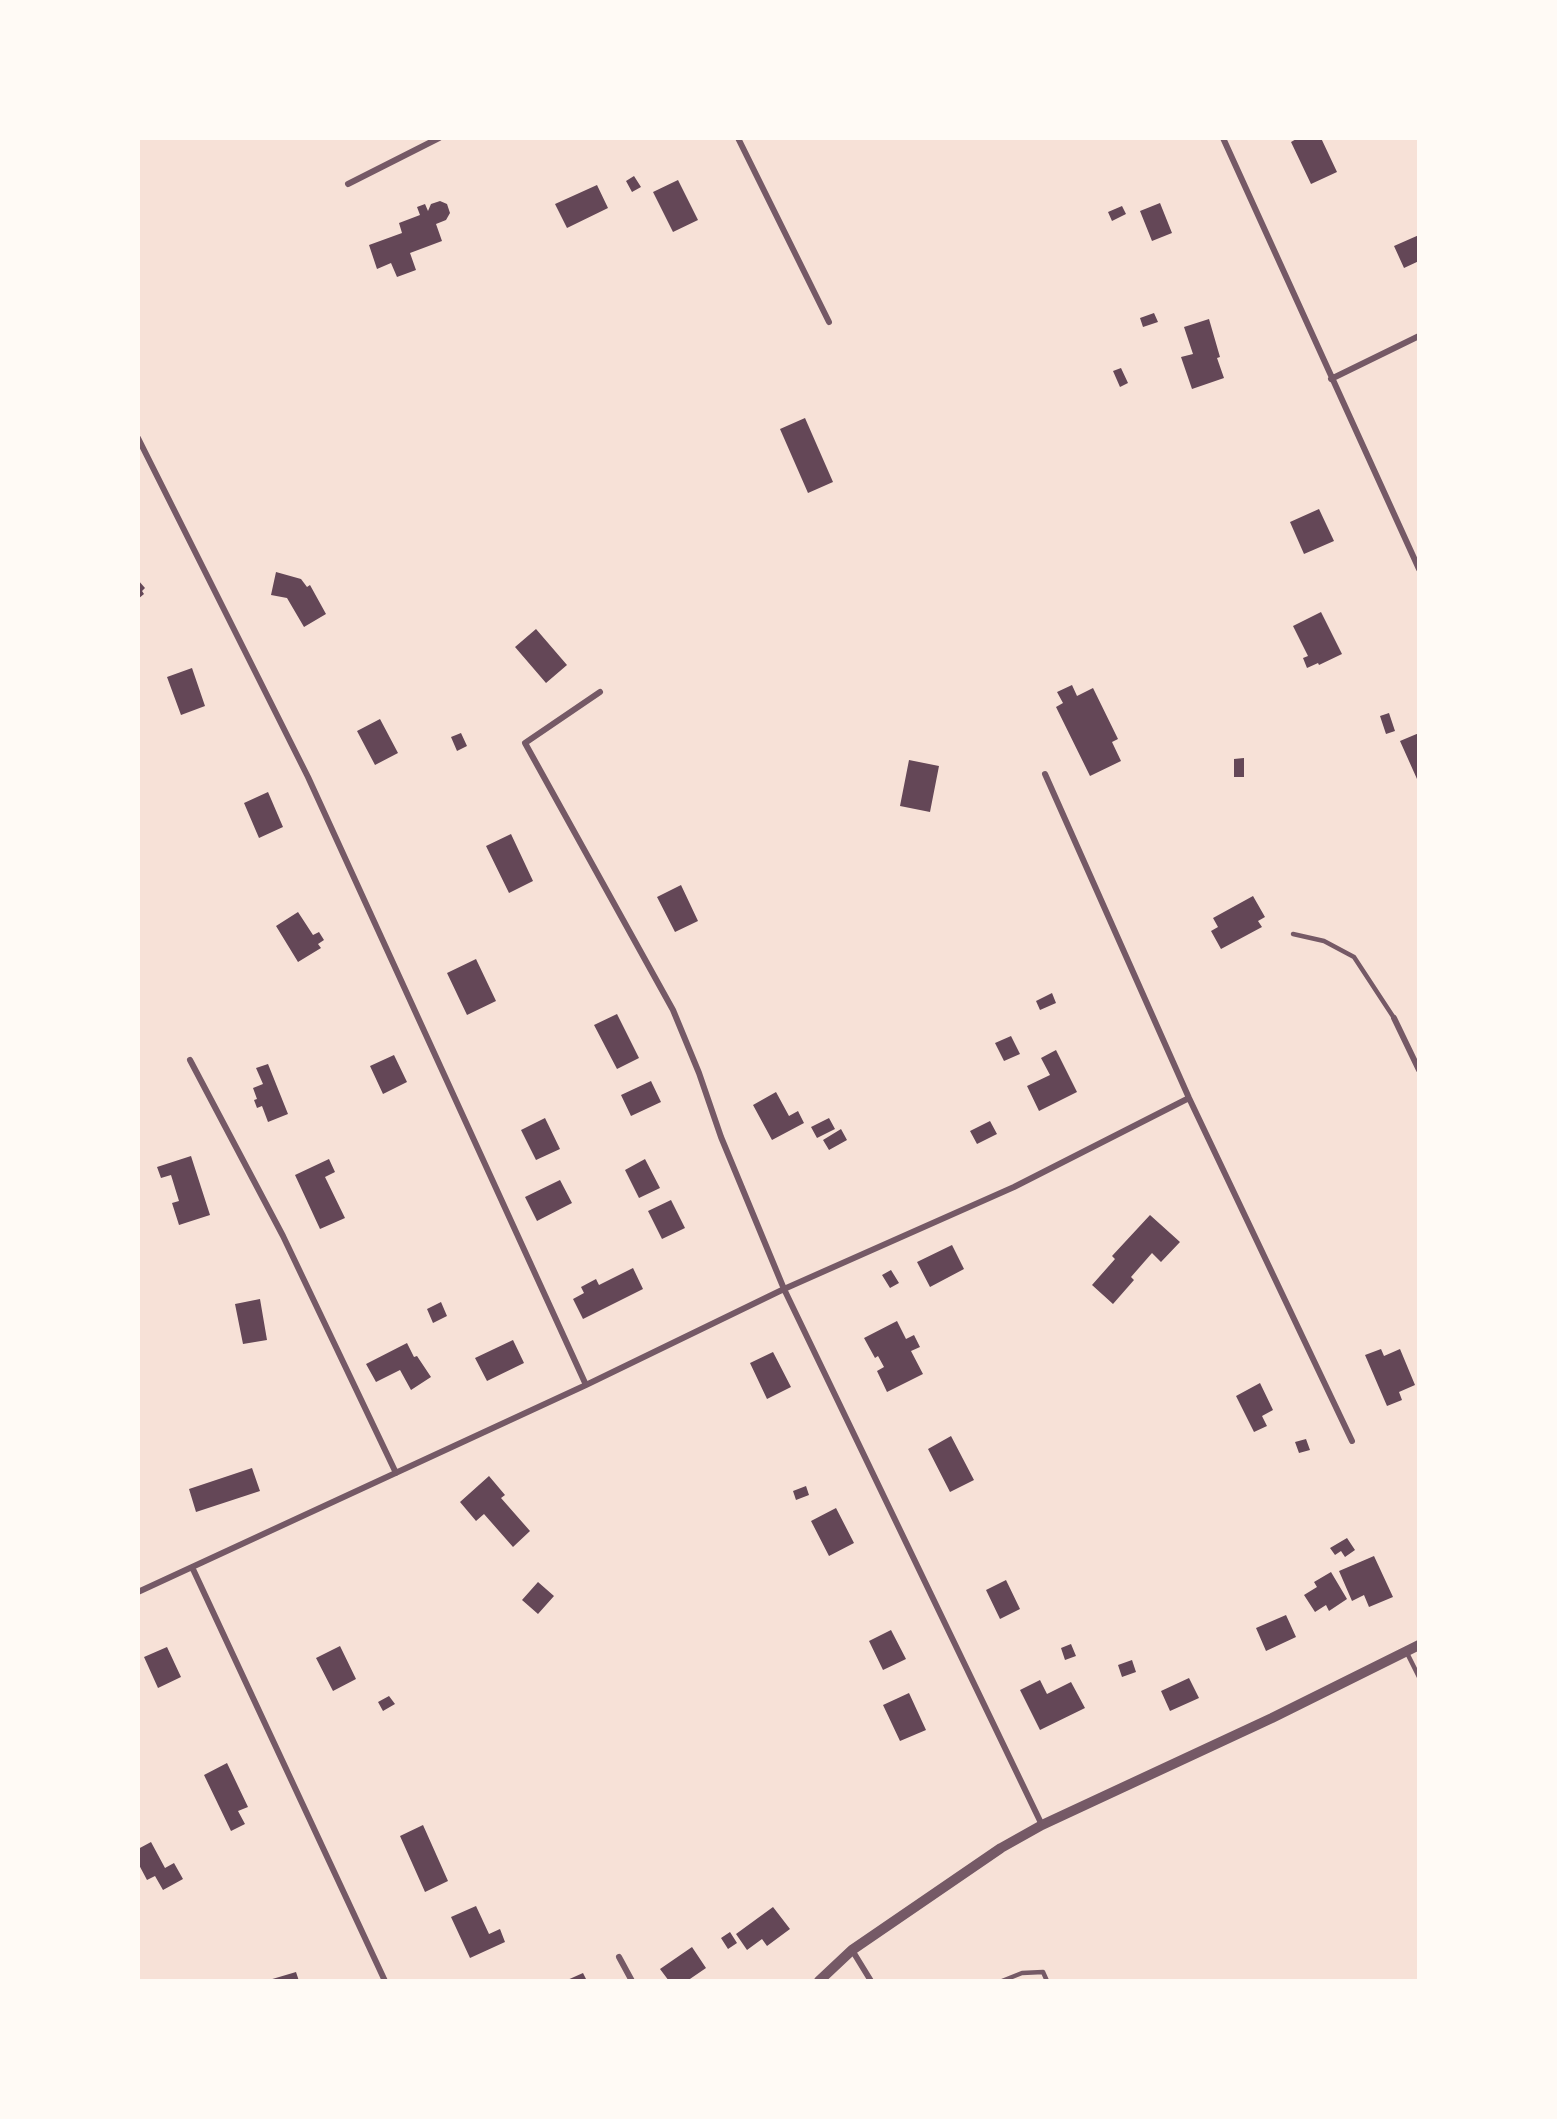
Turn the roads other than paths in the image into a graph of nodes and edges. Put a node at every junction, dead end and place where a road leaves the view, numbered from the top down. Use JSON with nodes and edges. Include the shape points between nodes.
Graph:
{"nodes":[{"id":1,"x":439,"y":138,"type":"edge"},
{"id":2,"x":738,"y":138,"type":"edge"},
{"id":3,"x":1223,"y":138,"type":"edge"},
{"id":4,"x":348,"y":184,"type":"dead end"},
{"id":5,"x":829,"y":322,"type":"dead end"},
{"id":6,"x":1419,"y":336,"type":"edge"},
{"id":7,"x":1331,"y":379,"type":"junction"},
{"id":8,"x":138,"y":438,"type":"edge"},
{"id":9,"x":1419,"y":569,"type":"edge"},
{"id":10,"x":600,"y":692,"type":"dead end"},
{"id":11,"x":1045,"y":774,"type":"dead end"},
{"id":12,"x":1293,"y":934,"type":"dead end"},
{"id":13,"x":1394,"y":1018,"type":"joint"},
{"id":14,"x":190,"y":1060,"type":"dead end"},
{"id":15,"x":1419,"y":1070,"type":"edge"},
{"id":16,"x":1189,"y":1098,"type":"junction"},
{"id":17,"x":784,"y":1289,"type":"junction"},
{"id":18,"x":586,"y":1385,"type":"junction"},
{"id":19,"x":1352,"y":1441,"type":"dead end"},
{"id":20,"x":396,"y":1473,"type":"junction"},
{"id":21,"x":192,"y":1567,"type":"junction"},
{"id":22,"x":138,"y":1592,"type":"edge"},
{"id":23,"x":1419,"y":1646,"type":"edge"},
{"id":24,"x":1406,"y":1652,"type":"junction"},
{"id":25,"x":1419,"y":1677,"type":"edge"},
{"id":26,"x":1042,"y":1825,"type":"junction"},
{"id":27,"x":852,"y":1950,"type":"junction"},
{"id":28,"x":619,"y":1957,"type":"dead end"},
{"id":29,"x":385,"y":1981,"type":"edge"},
{"id":30,"x":632,"y":1981,"type":"edge"},
{"id":31,"x":819,"y":1981,"type":"edge"},
{"id":32,"x":871,"y":1981,"type":"edge"},
{"id":33,"x":1002,"y":1981,"type":"edge"},
{"id":34,"x":1047,"y":1981,"type":"edge"}],
"edges":[{"from":1,"to":4,"type":"street"},
{"from":2,"to":5,"type":"street"},
{"from":3,"to":7,"type":"street"},
{"from":6,"to":7,"type":"street"},
{"from":7,"to":9,"type":"street"},
{"from":8,"to":18,"type":"street","via":[[308,777]]},
{"from":10,"to":17,"type":"street","via":[[525,743],[673,1010]]},
{"from":11,"to":16,"type":"street"},
{"from":12,"to":13,"type":"lane","via":[[1324,941],[1354,957]]},
{"from":13,"to":15,"type":"street"},
{"from":14,"to":20,"type":"street","via":[[283,1236]]},
{"from":16,"to":17,"type":"street","via":[[1014,1187]]},
{"from":16,"to":19,"type":"street"},
{"from":17,"to":18,"type":"street"},
{"from":17,"to":26,"type":"street"},
{"from":18,"to":20,"type":"street"},
{"from":20,"to":21,"type":"street"},
{"from":21,"to":22,"type":"street"},
{"from":21,"to":29,"type":"street"},
{"from":23,"to":24,"type":"street"},
{"from":24,"to":25,"type":"lane"},
{"from":24,"to":26,"type":"street"},
{"from":26,"to":27,"type":"street","via":[[1000,1848]]},
{"from":27,"to":31,"type":"street"},
{"from":27,"to":32,"type":"street"},
{"from":28,"to":30,"type":"street"},
{"from":33,"to":34,"type":"lane","via":[[1022,1973],[1043,1972]]}]}
